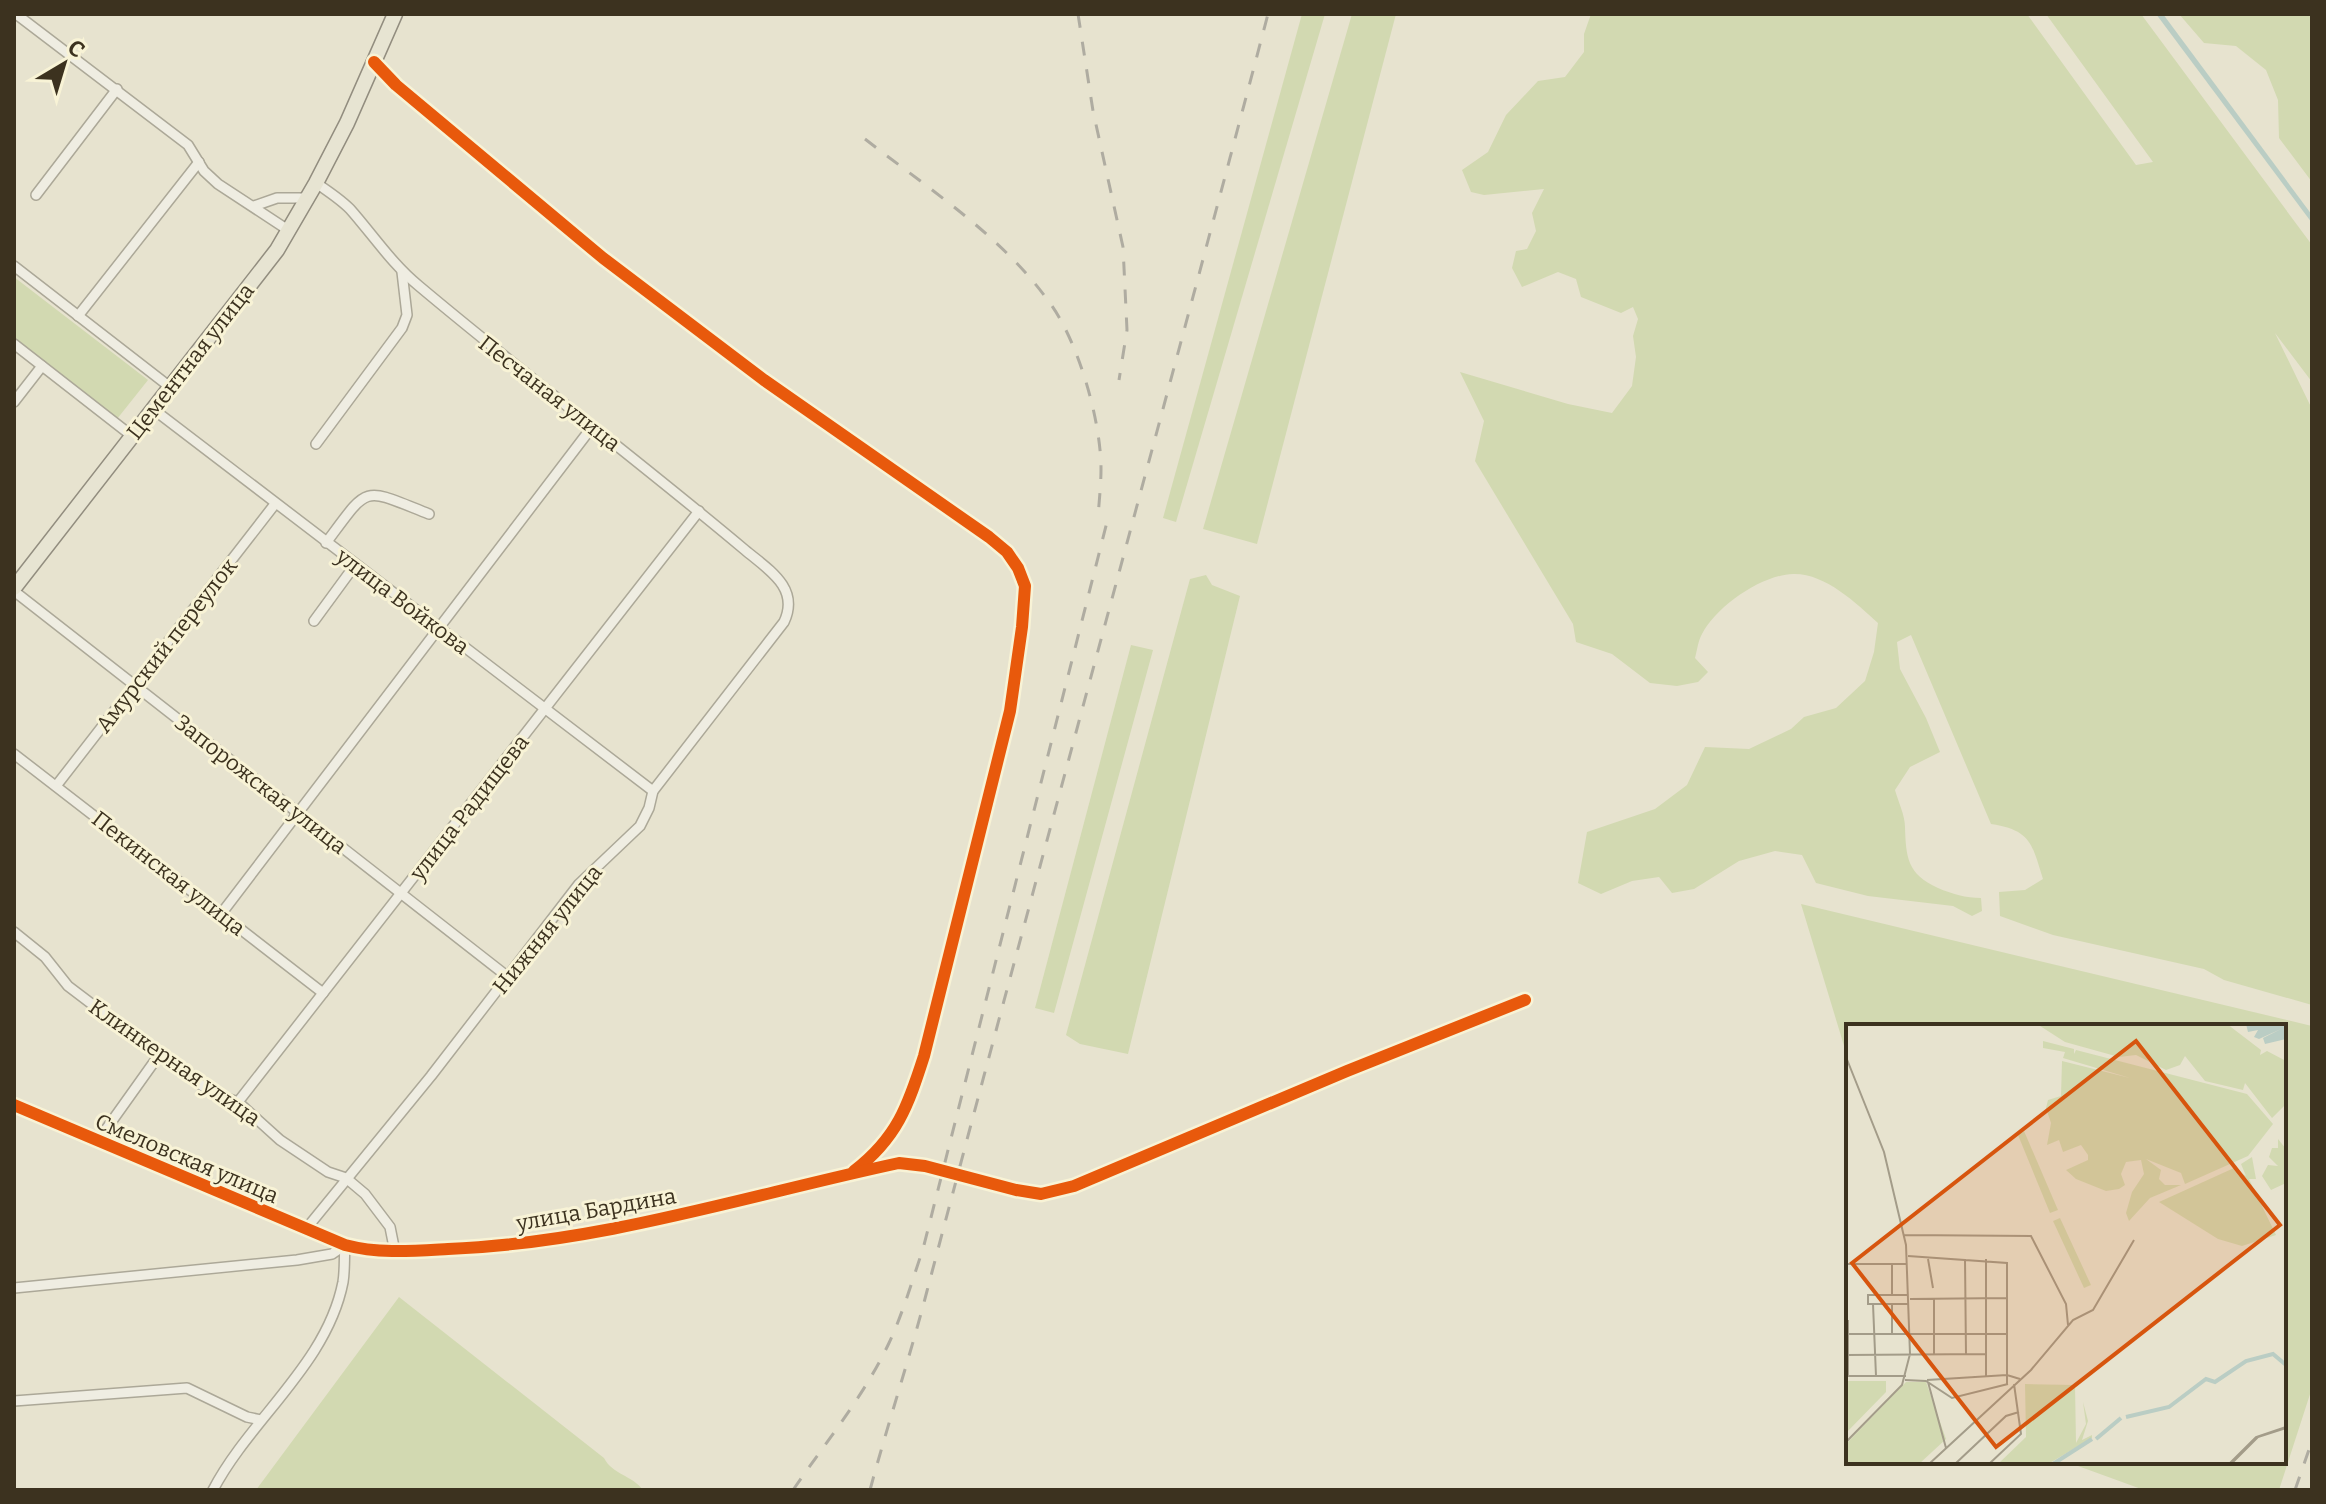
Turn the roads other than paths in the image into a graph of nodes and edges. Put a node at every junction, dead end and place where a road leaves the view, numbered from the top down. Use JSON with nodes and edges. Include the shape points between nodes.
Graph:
{"nodes":[{"id":1,"x":16,"y":14,"type":"edge"},
{"id":2,"x":395,"y":14,"type":"edge"},
{"id":3,"x":374,"y":62,"type":"junction"},
{"id":4,"x":117,"y":89,"type":"junction"},
{"id":5,"x":199,"y":162,"type":"junction"},
{"id":6,"x":316,"y":183,"type":"junction"},
{"id":7,"x":36,"y":195,"type":"dead end"},
{"id":8,"x":307,"y":198,"type":"junction"},
{"id":9,"x":254,"y":206,"type":"junction"},
{"id":10,"x":288,"y":230,"type":"junction"},
{"id":11,"x":14,"y":266,"type":"edge"},
{"id":12,"x":402,"y":272,"type":"junction"},
{"id":13,"x":78,"y":316,"type":"junction"},
{"id":14,"x":14,"y":344,"type":"edge"},
{"id":15,"x":42,"y":366,"type":"junction"},
{"id":16,"x":170,"y":387,"type":"junction"},
{"id":17,"x":14,"y":402,"type":"edge"},
{"id":18,"x":153,"y":409,"type":"junction"},
{"id":19,"x":592,"y":427,"type":"junction"},
{"id":20,"x":132,"y":436,"type":"junction"},
{"id":21,"x":316,"y":444,"type":"dead end"},
{"id":22,"x":275,"y":504,"type":"junction"},
{"id":23,"x":699,"y":511,"type":"junction"},
{"id":24,"x":429,"y":514,"type":"dead end"},
{"id":25,"x":326,"y":543,"type":"junction"},
{"id":26,"x":355,"y":565,"type":"junction"},
{"id":27,"x":14,"y":589,"type":"edge"},
{"id":28,"x":789,"y":598,"type":"joint"},
{"id":29,"x":314,"y":621,"type":"dead end"},
{"id":30,"x":439,"y":628,"type":"junction"},
{"id":31,"x":135,"y":685,"type":"junction"},
{"id":32,"x":545,"y":709,"type":"junction"},
{"id":33,"x":14,"y":754,"type":"edge"},
{"id":34,"x":56,"y":786,"type":"junction"},
{"id":35,"x":653,"y":791,"type":"junction"},
{"id":36,"x":298,"y":812,"type":"junction"},
{"id":37,"x":401,"y":893,"type":"junction"},
{"id":38,"x":221,"y":914,"type":"junction"},
{"id":39,"x":14,"y":932,"type":"edge"},
{"id":40,"x":508,"y":977,"type":"junction"},
{"id":41,"x":323,"y":993,"type":"junction"},
{"id":42,"x":1525,"y":1000,"type":"dead end"},
{"id":43,"x":159,"y":1055,"type":"junction"},
{"id":44,"x":238,"y":1102,"type":"junction"},
{"id":45,"x":14,"y":1105,"type":"edge"},
{"id":46,"x":97,"y":1142,"type":"junction"},
{"id":47,"x":851,"y":1174,"type":"junction"},
{"id":48,"x":346,"y":1178,"type":"junction"},
{"id":49,"x":306,"y":1229,"type":"junction"},
{"id":50,"x":345,"y":1245,"type":"junction"},
{"id":51,"x":395,"y":1252,"type":"junction"},
{"id":52,"x":14,"y":1288,"type":"edge"},
{"id":53,"x":14,"y":1401,"type":"edge"},
{"id":54,"x":261,"y":1420,"type":"junction"},
{"id":55,"x":213,"y":1490,"type":"edge"}],
"edges":[{"from":1,"to":4,"type":"street"},
{"from":2,"to":3,"type":"main road","name":"Цементная улица"},
{"from":3,"to":6,"type":"main road","name":"Цементная улица"},
{"from":3,"to":47,"type":"street","via":[[603,258],[764,380],[989,537],[1018,568],[1025,586],[1010,711],[924,1056],[896,1129]]},
{"from":4,"to":5,"type":"street","via":[[188,145]]},
{"from":4,"to":7,"type":"street"},
{"from":5,"to":9,"type":"street","via":[[218,184]]},
{"from":5,"to":13,"type":"street"},
{"from":6,"to":8,"type":"main road","name":"Цементная улица"},
{"from":6,"to":12,"type":"street","name":"Песчаная улица","via":[[350,209]]},
{"from":8,"to":9,"type":"street","via":[[277,198]]},
{"from":8,"to":10,"type":"main road","name":"Цементная улица"},
{"from":9,"to":10,"type":"street"},
{"from":10,"to":16,"type":"main road","name":"Цементная улица"},
{"from":11,"to":13,"type":"street"},
{"from":12,"to":19,"type":"street","name":"Песчаная улица"},
{"from":12,"to":21,"type":"street","via":[[407,315],[402,328]]},
{"from":13,"to":16,"type":"street"},
{"from":14,"to":15,"type":"street"},
{"from":15,"to":17,"type":"street"},
{"from":15,"to":20,"type":"street"},
{"from":16,"to":18,"type":"main road","name":"Цементная улица"},
{"from":18,"to":20,"type":"main road","name":"Цементная улица"},
{"from":18,"to":22,"type":"street","name":"улица Войкова"},
{"from":19,"to":23,"type":"street","name":"Песчаная улица"},
{"from":19,"to":30,"type":"street"},
{"from":20,"to":27,"type":"main road","name":"Цементная улица"},
{"from":22,"to":25,"type":"street","name":"улица Войкова"},
{"from":22,"to":31,"type":"street","name":"Амурский переулок"},
{"from":23,"to":28,"type":"street","name":"Песчаная улица","via":[[774,574]]},
{"from":23,"to":32,"type":"street","name":"улица Радищева"},
{"from":24,"to":25,"type":"street","via":[[369,494]]},
{"from":25,"to":26,"type":"street","name":"улица Войкова"},
{"from":26,"to":29,"type":"street"},
{"from":26,"to":30,"type":"street","name":"улица Войкова"},
{"from":27,"to":31,"type":"street","name":"Запорожская улица"},
{"from":28,"to":35,"type":"street","name":"Нижняя улица","via":[[784,622]]},
{"from":30,"to":32,"type":"street","name":"улица Войкова"},
{"from":30,"to":36,"type":"street"},
{"from":31,"to":34,"type":"street","name":"Амурский переулок"},
{"from":31,"to":36,"type":"street","name":"Запорожская улица"},
{"from":32,"to":35,"type":"street","name":"улица Войкова"},
{"from":32,"to":37,"type":"street","name":"улица Радищева"},
{"from":33,"to":34,"type":"street","name":"Пекинская улица"},
{"from":34,"to":38,"type":"street","name":"Пекинская улица"},
{"from":35,"to":40,"type":"street","name":"Нижняя улица","via":[[640,826],[579,884]]},
{"from":36,"to":37,"type":"street","name":"Запорожская улица"},
{"from":36,"to":38,"type":"street"},
{"from":37,"to":40,"type":"street","name":"Запорожская улица"},
{"from":37,"to":41,"type":"street","name":"улица Радищева"},
{"from":38,"to":41,"type":"street","name":"Пекинская улица"},
{"from":39,"to":43,"type":"street","name":"Клинкерная улица","via":[[45,957],[68,986]]},
{"from":40,"to":48,"type":"street","name":"Нижняя улица"},
{"from":41,"to":44,"type":"street","name":"улица Радищева"},
{"from":42,"to":47,"type":"street","name":"улица Бардина","via":[[1074,1186],[1041,1194],[899,1163]]},
{"from":43,"to":44,"type":"street","name":"Клинкерная улица","via":[[214,1094]]},
{"from":43,"to":46,"type":"street"},
{"from":44,"to":48,"type":"street","name":"Клинкерная улица","via":[[280,1140]]},
{"from":45,"to":46,"type":"street","name":"Смеловская улица"},
{"from":46,"to":49,"type":"street","name":"Смеловская улица"},
{"from":47,"to":51,"type":"street","name":"улица Бардина","via":[[604,1232],[486,1248]]},
{"from":48,"to":49,"type":"street","name":"Нижняя улица"},
{"from":48,"to":51,"type":"street","name":"Клинкерная улица","via":[[380,1210]]},
{"from":49,"to":50,"type":"street","name":"Смеловская улица"},
{"from":50,"to":51,"type":"street","name":"улица Бардина"},
{"from":50,"to":52,"type":"street","name":"улица Бардина","via":[[332,1254],[297,1260]]},
{"from":50,"to":54,"type":"street","via":[[343,1282],[328,1323],[295,1378]]},
{"from":53,"to":54,"type":"street","via":[[187,1388]]},
{"from":54,"to":55,"type":"street","via":[[238,1446]]}]}
